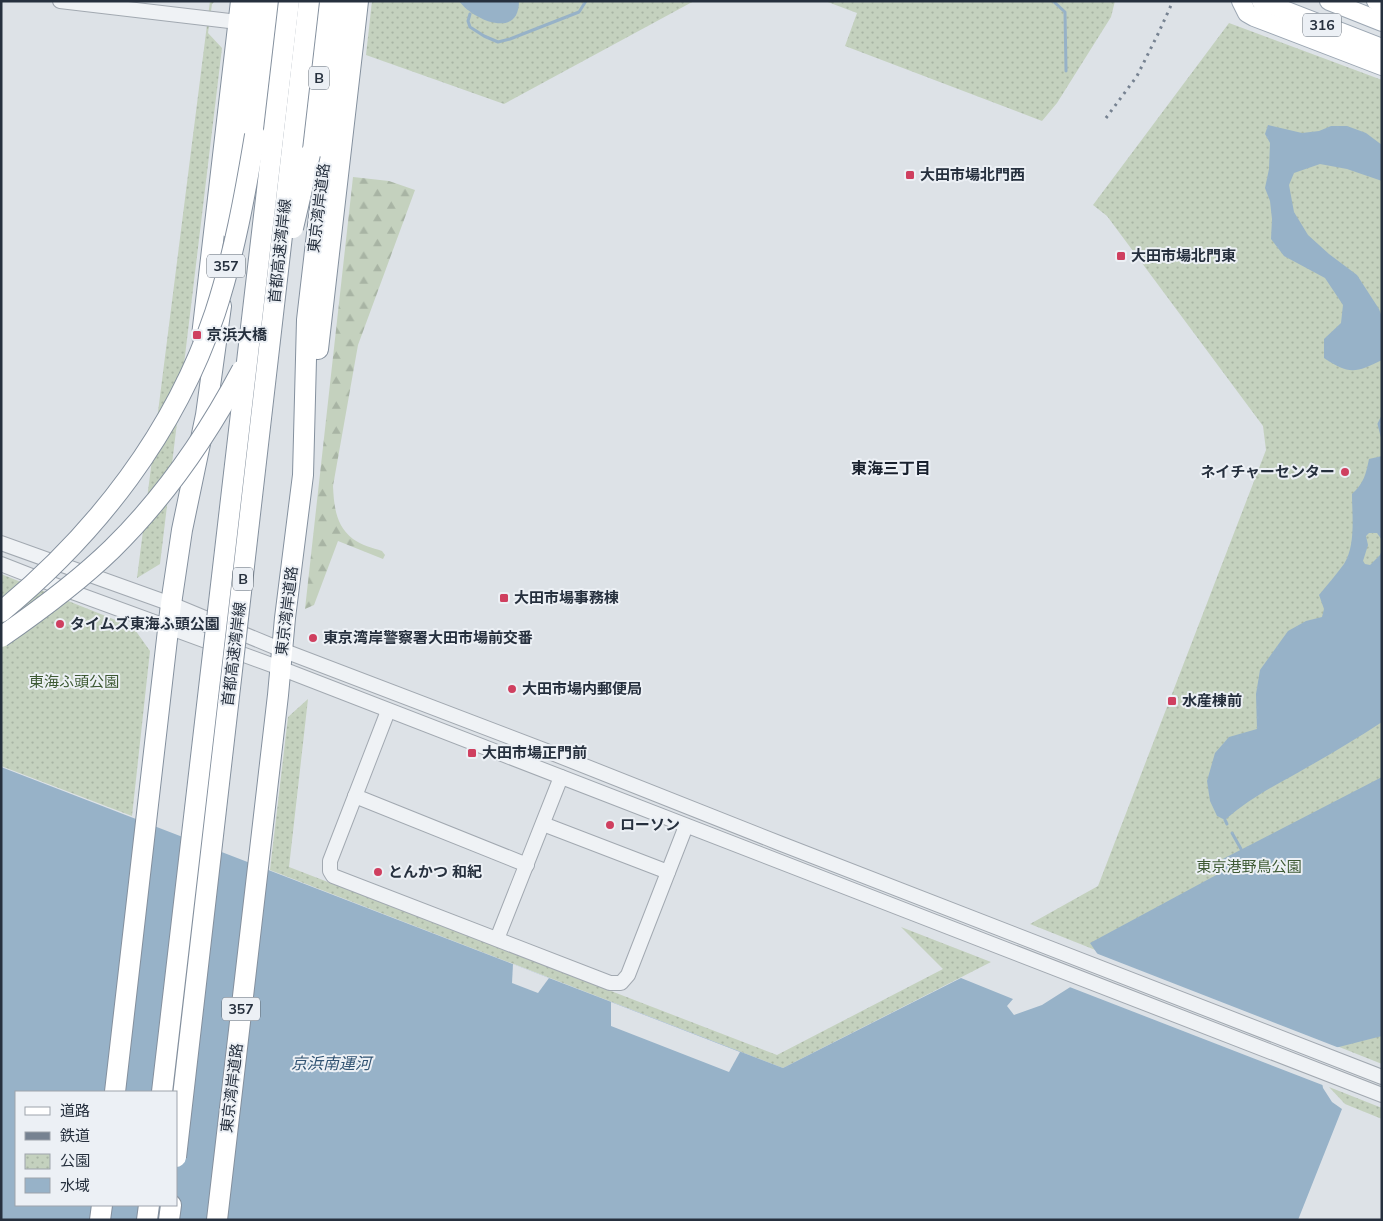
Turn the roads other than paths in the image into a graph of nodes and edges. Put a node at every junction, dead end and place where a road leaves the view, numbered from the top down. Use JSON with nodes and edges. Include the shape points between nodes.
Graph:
{"nodes":[{"id":1,"x":60,"y":1,"type":"edge"},
{"id":2,"x":240,"y":1,"type":"edge"},
{"id":3,"x":255,"y":1,"type":"edge"},
{"id":4,"x":271,"y":1,"type":"edge"},
{"id":5,"x":289,"y":1,"type":"edge"},
{"id":6,"x":310,"y":1,"type":"edge"},
{"id":7,"x":328,"y":1,"type":"edge"},
{"id":8,"x":344,"y":1,"type":"edge"},
{"id":9,"x":358,"y":1,"type":"edge"},
{"id":10,"x":1241,"y":1,"type":"edge"},
{"id":11,"x":1261,"y":1,"type":"edge"},
{"id":12,"x":1329,"y":1,"type":"edge"},
{"id":13,"x":1376,"y":1,"type":"edge"},
{"id":14,"x":1382,"y":4,"type":"edge"},
{"id":15,"x":238,"y":22,"type":"junction"},
{"id":16,"x":1382,"y":22,"type":"edge"},
{"id":17,"x":1382,"y":48,"type":"edge"},
{"id":18,"x":1382,"y":66,"type":"edge"},
{"id":19,"x":304,"y":428,"type":"junction"},
{"id":20,"x":182,"y":530,"type":"junction"},
{"id":21,"x":1,"y":543,"type":"edge"},
{"id":22,"x":1,"y":564,"type":"edge"},
{"id":23,"x":171,"y":604,"type":"junction"},
{"id":24,"x":1,"y":612,"type":"edge"},
{"id":25,"x":168,"y":627,"type":"junction"},
{"id":26,"x":1,"y":637,"type":"edge"},
{"id":27,"x":281,"y":659,"type":"junction"},
{"id":28,"x":388,"y":711,"type":"junction"},
{"id":29,"x":561,"y":778,"type":"junction"},
{"id":30,"x":355,"y":796,"type":"junction"},
{"id":31,"x":543,"y":824,"type":"junction"},
{"id":32,"x":686,"y":826,"type":"junction"},
{"id":33,"x":527,"y":865,"type":"junction"},
{"id":34,"x":668,"y":872,"type":"junction"},
{"id":35,"x":497,"y":939,"type":"junction"},
{"id":36,"x":1382,"y":1077,"type":"edge"},
{"id":37,"x":114,"y":1091,"type":"edge"},
{"id":38,"x":162,"y":1091,"type":"edge"},
{"id":39,"x":1382,"y":1095,"type":"edge"},
{"id":40,"x":178,"y":1140,"type":"edge"},
{"id":41,"x":102,"y":1206,"type":"edge"},
{"id":42,"x":149,"y":1206,"type":"edge"},
{"id":43,"x":171,"y":1206,"type":"edge"},
{"id":44,"x":100,"y":1220,"type":"edge"},
{"id":45,"x":147,"y":1220,"type":"edge"},
{"id":46,"x":169,"y":1220,"type":"edge"},
{"id":47,"x":217,"y":1220,"type":"edge"}],
"edges":[{"from":1,"to":15,"type":"street"},
{"from":2,"to":15,"type":"highway","number":"357"},
{"from":3,"to":20,"type":"highway","number":"357","via":[[218,333],[206,415]]},
{"from":4,"to":24,"type":"highway","bridge":true,"via":[[255,135],[234,245],[214,314],[188,380],[156,440],[119,493],[74,545]]},
{"from":5,"to":38,"type":"highway","name":"首都高速湾岸線","number":"B","bridge":true},
{"from":6,"to":40,"type":"highway","name":"首都高速湾岸線","number":"B","bridge":true},
{"from":7,"to":26,"type":"highway","number":"B","bridge":true,"via":[[310,154],[287,254],[270,306],[225,402],[166,490],[134,526],[57,597]]},
{"from":8,"to":19,"type":"highway","name":"東京湾岸道路","number":"357","via":[[307,320]]},
{"from":9,"to":19,"type":"highway","number":"357","via":[[317,355]]},
{"from":10,"to":18,"type":"main road","via":[[1247,13],[1254,17]]},
{"from":11,"to":17,"type":"main road","number":"316"},
{"from":12,"to":16,"type":"main road","number":"316"},
{"from":13,"to":14,"type":"main road"},
{"from":15,"to":20,"type":"highway","number":"357"},
{"from":19,"to":27,"type":"highway","name":"東京湾岸道路","number":"357","via":[[303,475]]},
{"from":20,"to":23,"type":"highway","number":"357"},
{"from":21,"to":23,"type":"street"},
{"from":22,"to":25,"type":"street"},
{"from":23,"to":25,"type":"highway","number":"357"},
{"from":23,"to":27,"type":"street"},
{"from":25,"to":27,"type":"street"},
{"from":25,"to":37,"type":"highway","number":"357"},
{"from":27,"to":28,"type":"street"},
{"from":27,"to":36,"type":"street","via":[[578,763]]},
{"from":27,"to":47,"type":"highway","name":"東京湾岸道路","number":"357"},
{"from":28,"to":29,"type":"street"},
{"from":28,"to":30,"type":"street"},
{"from":29,"to":31,"type":"street"},
{"from":29,"to":32,"type":"street"},
{"from":30,"to":33,"type":"street"},
{"from":30,"to":35,"type":"street","via":[[330,861],[333,876]]},
{"from":31,"to":33,"type":"street"},
{"from":31,"to":34,"type":"street"},
{"from":32,"to":34,"type":"street"},
{"from":32,"to":39,"type":"street"},
{"from":33,"to":35,"type":"street"},
{"from":34,"to":35,"type":"street","via":[[628,975],[621,983],[610,983]]},
{"from":41,"to":44,"type":"highway"},
{"from":42,"to":45,"type":"highway"},
{"from":43,"to":46,"type":"highway"}]}
